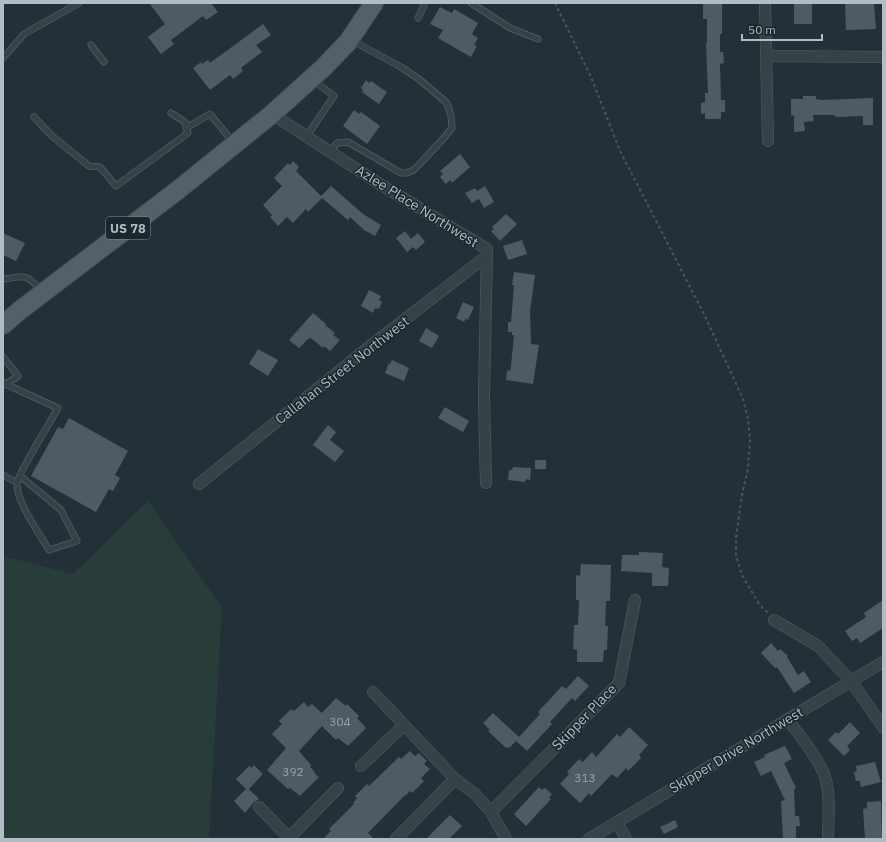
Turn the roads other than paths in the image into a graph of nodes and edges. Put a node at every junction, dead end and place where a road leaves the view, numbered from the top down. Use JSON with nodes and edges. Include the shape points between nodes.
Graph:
{"nodes":[{"id":1,"x":79,"y":3,"type":"edge"},
{"id":2,"x":374,"y":3,"type":"edge"},
{"id":3,"x":423,"y":3,"type":"edge"},
{"id":4,"x":471,"y":3,"type":"edge"},
{"id":5,"x":765,"y":3,"type":"edge"},
{"id":6,"x":418,"y":18,"type":"dead end"},
{"id":7,"x":349,"y":39,"type":"junction"},
{"id":8,"x":538,"y":39,"type":"dead end"},
{"id":9,"x":91,"y":45,"type":"dead end"},
{"id":10,"x":766,"y":56,"type":"junction"},
{"id":11,"x":883,"y":57,"type":"edge"},
{"id":12,"x":3,"y":58,"type":"edge"},
{"id":13,"x":104,"y":62,"type":"dead end"},
{"id":14,"x":311,"y":79,"type":"junction"},
{"id":15,"x":171,"y":113,"type":"dead end"},
{"id":16,"x":272,"y":114,"type":"junction"},
{"id":17,"x":34,"y":117,"type":"dead end"},
{"id":18,"x":187,"y":130,"type":"junction"},
{"id":19,"x":306,"y":136,"type":"junction"},
{"id":20,"x":768,"y":141,"type":"dead end"},
{"id":21,"x":235,"y":144,"type":"junction"},
{"id":22,"x":330,"y":152,"type":"junction"},
{"id":23,"x":487,"y":256,"type":"junction"},
{"id":24,"x":3,"y":279,"type":"edge"},
{"id":25,"x":43,"y":293,"type":"junction"},
{"id":26,"x":19,"y":311,"type":"junction"},
{"id":27,"x":3,"y":320,"type":"edge"},
{"id":28,"x":3,"y":325,"type":"edge"},
{"id":29,"x":3,"y":357,"type":"edge"},
{"id":30,"x":5,"y":384,"type":"edge"},
{"id":31,"x":3,"y":475,"type":"edge"},
{"id":32,"x":20,"y":476,"type":"junction"},
{"id":33,"x":16,"y":482,"type":"junction"},
{"id":34,"x":486,"y":483,"type":"dead end"},
{"id":35,"x":199,"y":484,"type":"dead end"},
{"id":36,"x":635,"y":600,"type":"dead end"},
{"id":37,"x":774,"y":620,"type":"road end"},
{"id":38,"x":883,"y":662,"type":"edge"},
{"id":39,"x":851,"y":681,"type":"junction"},
{"id":40,"x":373,"y":692,"type":"dead end"},
{"id":41,"x":787,"y":719,"type":"junction"},
{"id":42,"x":404,"y":725,"type":"junction"},
{"id":43,"x":883,"y":727,"type":"edge"},
{"id":44,"x":361,"y":766,"type":"dead end"},
{"id":45,"x":455,"y":779,"type":"junction"},
{"id":46,"x":338,"y":788,"type":"dead end"},
{"id":47,"x":259,"y":807,"type":"dead end"},
{"id":48,"x":491,"y":812,"type":"junction"},
{"id":49,"x":617,"y":822,"type":"junction"},
{"id":50,"x":398,"y":838,"type":"edge"},
{"id":51,"x":290,"y":839,"type":"edge"},
{"id":52,"x":506,"y":839,"type":"edge"},
{"id":53,"x":589,"y":839,"type":"edge"},
{"id":54,"x":626,"y":839,"type":"edge"},
{"id":55,"x":828,"y":839,"type":"edge"}],
"edges":[{"from":1,"to":12,"type":"lane","via":[[24,34]]},
{"from":2,"to":7,"type":"main road","number":"US 78"},
{"from":3,"to":6,"type":"lane"},
{"from":4,"to":8,"type":"lane","via":[[510,28]]},
{"from":5,"to":10,"type":"street"},
{"from":7,"to":14,"type":"main road","number":"US 78"},
{"from":7,"to":22,"type":"lane","via":[[419,79],[447,103],[452,128],[414,170],[407,173],[402,173],[348,142],[338,143]]},
{"from":9,"to":13,"type":"lane"},
{"from":10,"to":11,"type":"street"},
{"from":10,"to":20,"type":"street"},
{"from":14,"to":16,"type":"main road","number":"US 78"},
{"from":14,"to":19,"type":"lane","via":[[334,96]]},
{"from":15,"to":18,"type":"lane","via":[[185,122]]},
{"from":16,"to":19,"type":"street","name":"Azlee Place Northwest"},
{"from":16,"to":21,"type":"main road","number":"US 78"},
{"from":17,"to":18,"type":"lane","via":[[52,136],[89,166],[100,168],[116,186]]},
{"from":18,"to":21,"type":"lane","via":[[210,114]]},
{"from":19,"to":22,"type":"street","name":"Azlee Place Northwest"},
{"from":21,"to":25,"type":"main road","number":"US 78"},
{"from":22,"to":23,"type":"street","name":"Azlee Place Northwest","via":[[487,249]]},
{"from":23,"to":34,"type":"street","name":"Azlee Place Northwest","via":[[484,396]]},
{"from":23,"to":35,"type":"street","name":"Callahan Street Northwest"},
{"from":24,"to":25,"type":"lane","via":[[24,276]]},
{"from":25,"to":26,"type":"main road","number":"US 78"},
{"from":26,"to":27,"type":"main road","number":"US 78"},
{"from":26,"to":28,"type":"main road","number":"US 78"},
{"from":29,"to":30,"type":"lane","via":[[18,376]]},
{"from":30,"to":32,"type":"lane","via":[[58,408]]},
{"from":31,"to":33,"type":"lane"},
{"from":32,"to":33,"type":"lane"},
{"from":32,"to":33,"type":"lane","via":[[61,510],[77,540],[49,550],[20,498]]},
{"from":36,"to":48,"type":"street","name":"Skipper Place","via":[[619,683]]},
{"from":37,"to":39,"type":"street","via":[[818,646]]},
{"from":38,"to":39,"type":"street","name":"Skipper Drive Northwest"},
{"from":39,"to":41,"type":"street","name":"Skipper Drive Northwest"},
{"from":39,"to":43,"type":"street"},
{"from":40,"to":42,"type":"street"},
{"from":41,"to":49,"type":"street","name":"Skipper Drive Northwest"},
{"from":41,"to":55,"type":"street","via":[[819,764],[825,777],[828,791]]},
{"from":42,"to":44,"type":"street"},
{"from":42,"to":45,"type":"street"},
{"from":45,"to":48,"type":"street","via":[[475,794]]},
{"from":45,"to":50,"type":"street"},
{"from":46,"to":51,"type":"street"},
{"from":47,"to":51,"type":"street"},
{"from":48,"to":52,"type":"street"},
{"from":49,"to":53,"type":"street","name":"Skipper Drive Northwest"},
{"from":49,"to":54,"type":"street"}]}
